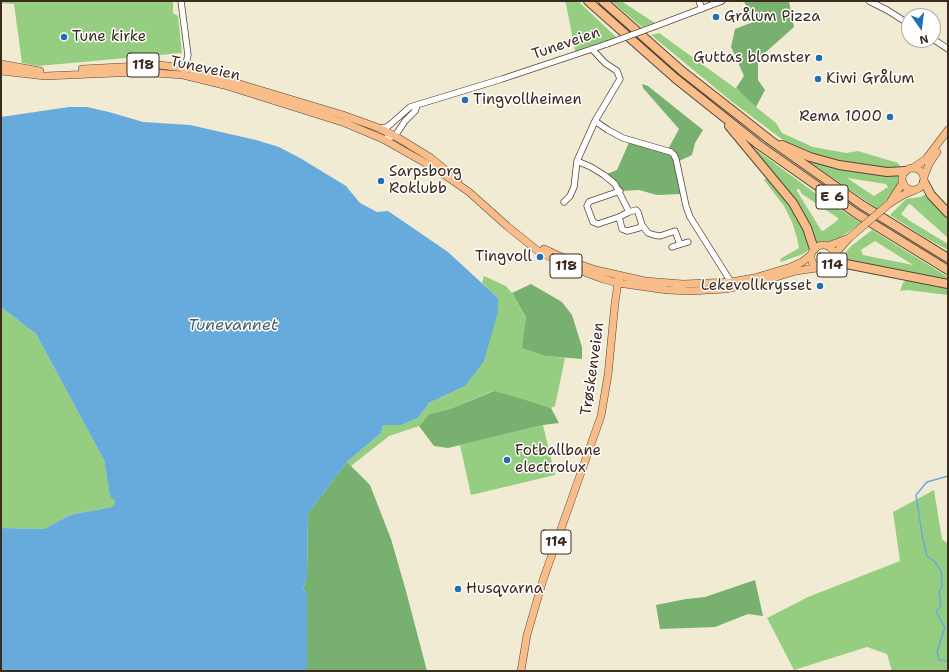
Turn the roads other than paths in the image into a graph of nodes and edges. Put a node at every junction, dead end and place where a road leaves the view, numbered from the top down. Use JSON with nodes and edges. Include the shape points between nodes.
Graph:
{"nodes":[{"id":1,"x":181,"y":1,"type":"edge"},
{"id":2,"x":588,"y":1,"type":"edge"},
{"id":3,"x":603,"y":1,"type":"edge"},
{"id":4,"x":699,"y":1,"type":"edge"},
{"id":5,"x":722,"y":1,"type":"edge"},
{"id":6,"x":869,"y":1,"type":"edge"},
{"id":7,"x":702,"y":9,"type":"junction"},
{"id":8,"x":901,"y":19,"type":"edge"},
{"id":9,"x":592,"y":49,"type":"junction"},
{"id":10,"x":1,"y":64,"type":"edge"},
{"id":11,"x":1,"y":71,"type":"edge"},
{"id":12,"x":184,"y":72,"type":"junction"},
{"id":13,"x":417,"y":106,"type":"junction"},
{"id":14,"x":722,"y":117,"type":"junction"},
{"id":15,"x":595,"y":121,"type":"junction"},
{"id":16,"x":379,"y":128,"type":"junction"},
{"id":17,"x":948,"y":130,"type":"edge"},
{"id":18,"x":395,"y":136,"type":"junction"},
{"id":19,"x":948,"y":138,"type":"edge"},
{"id":20,"x":383,"y":139,"type":"junction"},
{"id":21,"x":770,"y":140,"type":"junction"},
{"id":22,"x":577,"y":161,"type":"junction"},
{"id":23,"x":909,"y":170,"type":"junction"},
{"id":24,"x":924,"y":179,"type":"junction"},
{"id":25,"x":903,"y":182,"type":"junction"},
{"id":26,"x":915,"y":190,"type":"junction"},
{"id":27,"x":620,"y":191,"type":"junction"},
{"id":28,"x":469,"y":192,"type":"junction"},
{"id":29,"x":897,"y":196,"type":"junction"},
{"id":30,"x":564,"y":202,"type":"dead end"},
{"id":31,"x":629,"y":212,"type":"junction"},
{"id":32,"x":948,"y":213,"type":"edge"},
{"id":33,"x":619,"y":217,"type":"junction"},
{"id":34,"x":642,"y":225,"type":"junction"},
{"id":35,"x":849,"y":238,"type":"junction"},
{"id":36,"x":688,"y":242,"type":"dead end"},
{"id":37,"x":680,"y":244,"type":"junction"},
{"id":38,"x":828,"y":246,"type":"junction"},
{"id":39,"x":672,"y":247,"type":"dead end"},
{"id":40,"x":812,"y":252,"type":"junction"},
{"id":41,"x":835,"y":254,"type":"junction"},
{"id":42,"x":948,"y":258,"type":"edge"},
{"id":43,"x":834,"y":263,"type":"junction"},
{"id":44,"x":817,"y":268,"type":"junction"},
{"id":45,"x":948,"y":270,"type":"edge"},
{"id":46,"x":619,"y":279,"type":"junction"},
{"id":47,"x":731,"y":282,"type":"junction"},
{"id":48,"x":948,"y":284,"type":"edge"},
{"id":49,"x":739,"y":287,"type":"junction"},
{"id":50,"x":521,"y":671,"type":"edge"}],
"edges":[{"from":1,"to":12,"type":"street","via":[[188,55]]},
{"from":2,"to":14,"type":"highway","number":"E 6"},
{"from":3,"to":21,"type":"highway","number":"E 6","via":[[682,71]]},
{"from":4,"to":7,"type":"street"},
{"from":5,"to":7,"type":"street","name":"Tuneveien"},
{"from":6,"to":8,"type":"street"},
{"from":7,"to":9,"type":"street","name":"Tuneveien","bridge":true},
{"from":9,"to":13,"type":"street","name":"Tuneveien"},
{"from":9,"to":15,"type":"street","via":[[617,71],[620,79]]},
{"from":10,"to":12,"type":"main road","name":"Tuneveien","number":"118","via":[[42,71],[147,65]]},
{"from":11,"to":12,"type":"main road","name":"Tuneveien","number":"118","via":[[41,76]]},
{"from":12,"to":16,"type":"main road","name":"Tuneveien","number":"118","via":[[343,115]]},
{"from":12,"to":20,"type":"main road","name":"Tuneveien","number":"118","via":[[365,130]]},
{"from":13,"to":16,"type":"street","name":"Tuneveien","via":[[410,107],[387,126]]},
{"from":13,"to":18,"type":"street"},
{"from":14,"to":40,"type":"highway","number":"E 6","via":[[793,203],[807,228]]},
{"from":14,"to":45,"type":"highway","number":"E 6","via":[[838,201]]},
{"from":15,"to":22,"type":"street"},
{"from":15,"to":47,"type":"street","via":[[623,138],[674,154],[690,217]]},
{"from":16,"to":18,"type":"main road","name":"Tuneveien","number":"118"},
{"from":17,"to":23,"type":"main road","via":[[926,159]]},
{"from":18,"to":20,"type":"street"},
{"from":18,"to":28,"type":"main road","number":"118","via":[[440,165]]},
{"from":19,"to":24,"type":"main road","number":"114","via":[[929,164]]},
{"from":20,"to":28,"type":"main road","number":"118","via":[[436,169]]},
{"from":21,"to":23,"type":"highway","number":"E 6","via":[[829,163],[887,172]]},
{"from":21,"to":42,"type":"highway","number":"E 6","via":[[862,205]]},
{"from":22,"to":27,"type":"street","via":[[604,175]]},
{"from":22,"to":30,"type":"street","via":[[574,187]]},
{"from":23,"to":24,"type":"main road","via":[[919,169]]},
{"from":23,"to":25,"type":"main road","number":"114","via":[[903,176]]},
{"from":24,"to":26,"type":"main road","number":"114","via":[[921,187]]},
{"from":24,"to":32,"type":"highway","via":[[931,195]]},
{"from":25,"to":26,"type":"main road","via":[[909,189]]},
{"from":25,"to":29,"type":"main road","number":"114"},
{"from":26,"to":29,"type":"main road","number":"114"},
{"from":27,"to":31,"type":"street"},
{"from":27,"to":33,"type":"street","via":[[591,201],[587,206],[593,222],[598,224]]},
{"from":28,"to":46,"type":"main road","number":"118","via":[[538,251],[602,279]]},
{"from":29,"to":35,"type":"main road","number":"114","bridge":true},
{"from":31,"to":33,"type":"street"},
{"from":31,"to":34,"type":"street","via":[[638,212]]},
{"from":33,"to":34,"type":"street","via":[[622,229],[627,231]]},
{"from":34,"to":37,"type":"street","via":[[648,233],[654,235],[660,236],[675,231]]},
{"from":35,"to":38,"type":"main road","number":"114"},
{"from":35,"to":41,"type":"main road","number":"114"},
{"from":36,"to":37,"type":"street"},
{"from":37,"to":39,"type":"street"},
{"from":38,"to":40,"type":"main road","number":"114","via":[[821,245]]},
{"from":38,"to":41,"type":"main road","number":"114"},
{"from":40,"to":44,"type":"main road","number":"114","via":[[812,262]]},
{"from":40,"to":47,"type":"main road","number":"114","via":[[802,262],[791,267]]},
{"from":41,"to":43,"type":"main road","number":"114"},
{"from":43,"to":44,"type":"main road","number":"114","via":[[825,269]]},
{"from":43,"to":48,"type":"highway"},
{"from":44,"to":49,"type":"main road","number":"114","via":[[796,271]]},
{"from":46,"to":47,"type":"main road","number":"114","via":[[683,284]]},
{"from":46,"to":49,"type":"main road","number":"114","via":[[667,290],[698,291]]},
{"from":46,"to":50,"type":"main road","name":"Trøskenveien","number":"114","via":[[602,410],[543,580],[527,635]]},
{"from":47,"to":49,"type":"street"}]}
